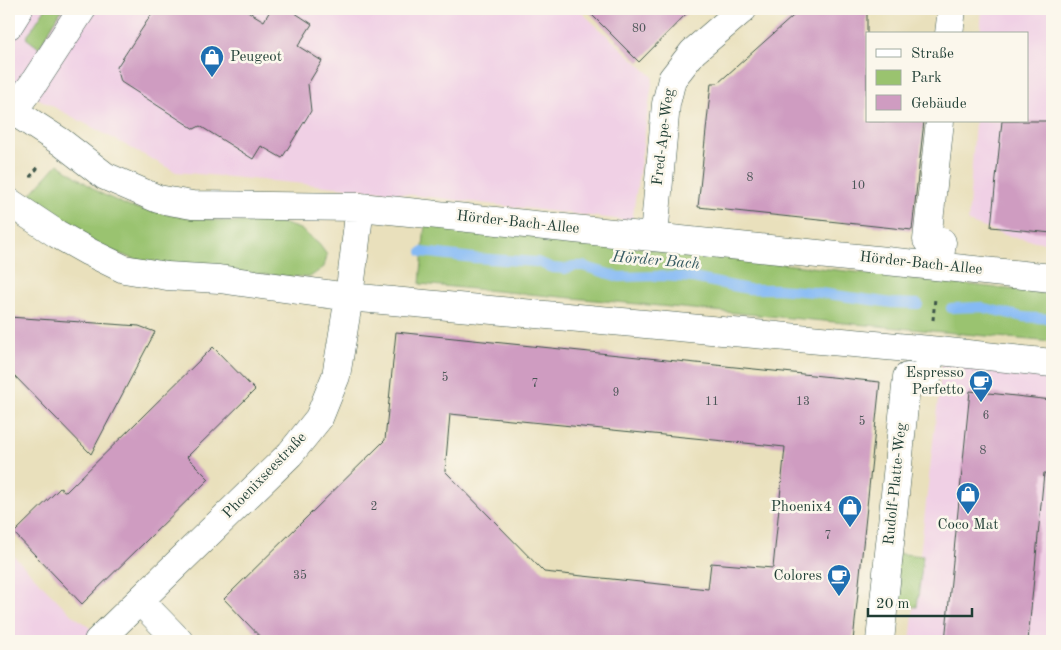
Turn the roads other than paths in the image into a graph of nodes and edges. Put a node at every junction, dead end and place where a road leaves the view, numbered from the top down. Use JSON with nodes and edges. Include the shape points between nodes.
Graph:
{"nodes":[{"id":1,"x":18,"y":9,"type":"edge"},
{"id":2,"x":82,"y":9,"type":"edge"},
{"id":3,"x":744,"y":9,"type":"edge"},
{"id":4,"x":952,"y":9,"type":"edge"},
{"id":5,"x":9,"y":25,"type":"edge"},
{"id":6,"x":949,"y":32,"type":"edge"},
{"id":7,"x":10,"y":113,"type":"edge"},
{"id":8,"x":940,"y":122,"type":"edge"},
{"id":9,"x":17,"y":192,"type":"edge"},
{"id":10,"x":360,"y":207,"type":"junction"},
{"id":11,"x":654,"y":236,"type":"junction"},
{"id":12,"x":1052,"y":278,"type":"edge"},
{"id":13,"x":937,"y":279,"type":"junction"},
{"id":14,"x":349,"y":297,"type":"junction"},
{"id":15,"x":930,"y":350,"type":"junction"},
{"id":16,"x":1052,"y":363,"type":"edge"},
{"id":17,"x":140,"y":601,"type":"junction"},
{"id":18,"x":98,"y":641,"type":"edge"},
{"id":19,"x":179,"y":641,"type":"edge"},
{"id":20,"x":880,"y":641,"type":"edge"}],
"edges":[{"from":1,"to":5,"type":"street"},
{"from":2,"to":7,"type":"street"},
{"from":3,"to":11,"type":"street","name":"Fred-Ape-Weg","via":[[694,52],[672,79],[666,104]]},
{"from":4,"to":6,"type":"street"},
{"from":7,"to":10,"type":"street","name":"Hörder-Bach-Allee","via":[[61,142],[105,176],[158,199],[192,205]]},
{"from":8,"to":13,"type":"street","via":[[927,240],[942,242]]},
{"from":9,"to":14,"type":"street","via":[[57,234],[124,269]]},
{"from":10,"to":11,"type":"street","name":"Hörder-Bach-Allee"},
{"from":10,"to":14,"type":"street","name":"Phoenixseestraße"},
{"from":11,"to":13,"type":"street","name":"Hörder-Bach-Allee"},
{"from":12,"to":13,"type":"street","name":"Hörder-Bach-Allee"},
{"from":14,"to":15,"type":"street"},
{"from":14,"to":17,"type":"street","name":"Phoenixseestraße","via":[[336,376],[319,418],[290,454]]},
{"from":15,"to":16,"type":"street"},
{"from":15,"to":20,"type":"street","name":"Rudolf-Platte-Weg","via":[[927,379],[907,377]]},
{"from":17,"to":18,"type":"street","name":"Phoenixseestraße"},
{"from":17,"to":19,"type":"street"}]}
